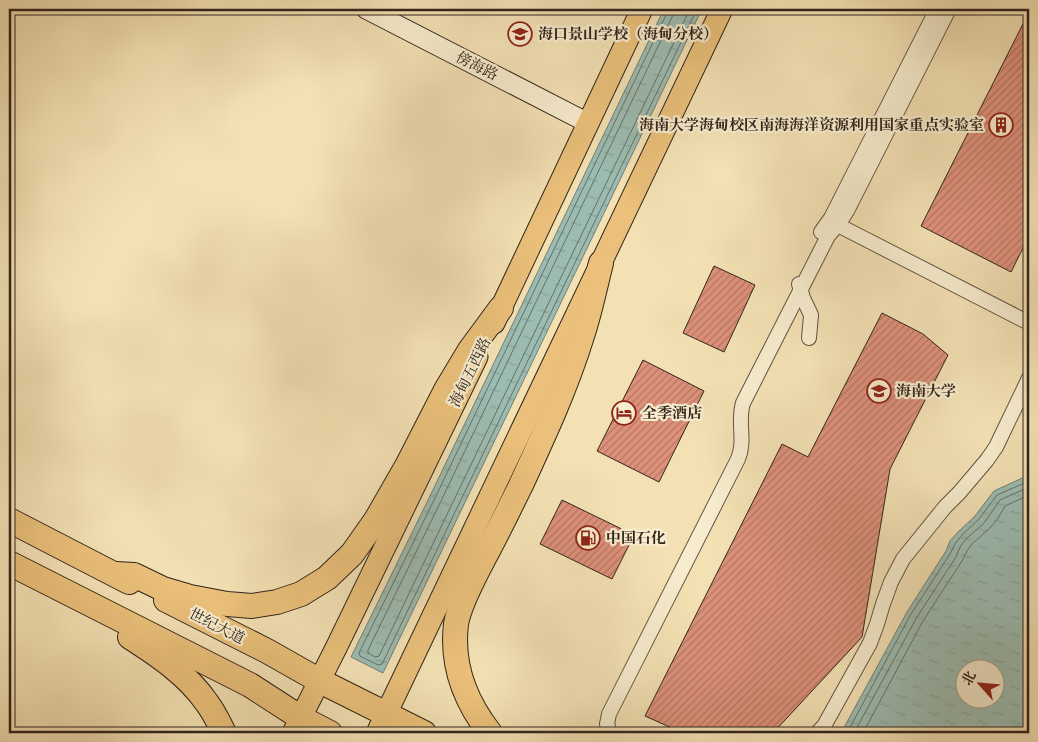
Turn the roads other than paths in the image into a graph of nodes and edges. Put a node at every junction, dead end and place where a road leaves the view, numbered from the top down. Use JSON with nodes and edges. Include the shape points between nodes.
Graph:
{"nodes":[{"id":1,"x":366,"y":9,"type":"edge"},
{"id":2,"x":384,"y":9,"type":"edge"},
{"id":3,"x":642,"y":9,"type":"edge"},
{"id":4,"x":722,"y":9,"type":"edge"},
{"id":5,"x":937,"y":9,"type":"edge"},
{"id":6,"x":949,"y":9,"type":"edge"},
{"id":7,"x":590,"y":119,"type":"junction"},
{"id":8,"x":835,"y":221,"type":"junction"},
{"id":9,"x":601,"y":263,"type":"junction"},
{"id":10,"x":799,"y":284,"type":"junction"},
{"id":11,"x":501,"y":308,"type":"junction"},
{"id":12,"x":1029,"y":317,"type":"edge"},
{"id":13,"x":1029,"y":323,"type":"edge"},
{"id":14,"x":809,"y":338,"type":"dead end"},
{"id":15,"x":1029,"y":378,"type":"edge"},
{"id":16,"x":1029,"y":392,"type":"edge"},
{"id":17,"x":9,"y":520,"type":"edge"},
{"id":18,"x":9,"y":563,"type":"edge"},
{"id":19,"x":115,"y":574,"type":"junction"},
{"id":20,"x":89,"y":603,"type":"junction"},
{"id":21,"x":320,"y":681,"type":"junction"},
{"id":22,"x":382,"y":724,"type":"edge"},
{"id":23,"x":297,"y":726,"type":"edge"},
{"id":24,"x":224,"y":733,"type":"edge"},
{"id":25,"x":330,"y":733,"type":"edge"},
{"id":26,"x":424,"y":733,"type":"edge"},
{"id":27,"x":490,"y":733,"type":"edge"},
{"id":28,"x":600,"y":733,"type":"edge"},
{"id":29,"x":610,"y":733,"type":"edge"},
{"id":30,"x":817,"y":733,"type":"edge"},
{"id":31,"x":827,"y":733,"type":"edge"}],
"edges":[{"from":1,"to":7,"type":"street","name":"傍海路"},
{"from":2,"to":7,"type":"street","name":"傍海路","via":[[546,92]]},
{"from":3,"to":7,"type":"main road","name":"海甸五西路"},
{"from":4,"to":9,"type":"main road"},
{"from":5,"to":8,"type":"street"},
{"from":6,"to":8,"type":"street"},
{"from":7,"to":11,"type":"main road","name":"海甸五西路"},
{"from":8,"to":10,"type":"street"},
{"from":8,"to":12,"type":"street"},
{"from":8,"to":13,"type":"street"},
{"from":9,"to":22,"type":"main road"},
{"from":9,"to":27,"type":"highway","via":[[583,335],[554,413],[474,577],[456,622],[459,675],[470,704]]},
{"from":10,"to":14,"type":"street","via":[[811,315]]},
{"from":10,"to":28,"type":"street","via":[[736,400],[733,409],[733,456],[602,710]]},
{"from":10,"to":29,"type":"street","via":[[740,411],[742,444],[738,459],[609,714]]},
{"from":11,"to":19,"type":"highway","via":[[446,390],[376,520],[352,554],[327,578],[301,594],[252,606],[190,597],[134,575]]},
{"from":11,"to":21,"type":"main road","name":"海甸五西路"},
{"from":15,"to":30,"type":"street","via":[[987,460],[903,558],[891,582],[870,643]]},
{"from":16,"to":31,"type":"street","via":[[993,464],[908,565],[898,583],[875,647]]},
{"from":17,"to":19,"type":"highway","name":"世纪大道"},
{"from":18,"to":20,"type":"highway"},
{"from":19,"to":21,"type":"highway","name":"世纪大道"},
{"from":20,"to":23,"type":"highway","via":[[250,685]]},
{"from":20,"to":24,"type":"highway","via":[[110,625],[159,657],[189,682],[208,703]]},
{"from":21,"to":22,"type":"highway","name":"世纪大道"},
{"from":21,"to":23,"type":"main road","name":"海甸五西路"},
{"from":22,"to":26,"type":"highway","name":"世纪大道"},
{"from":23,"to":25,"type":"highway"}]}
